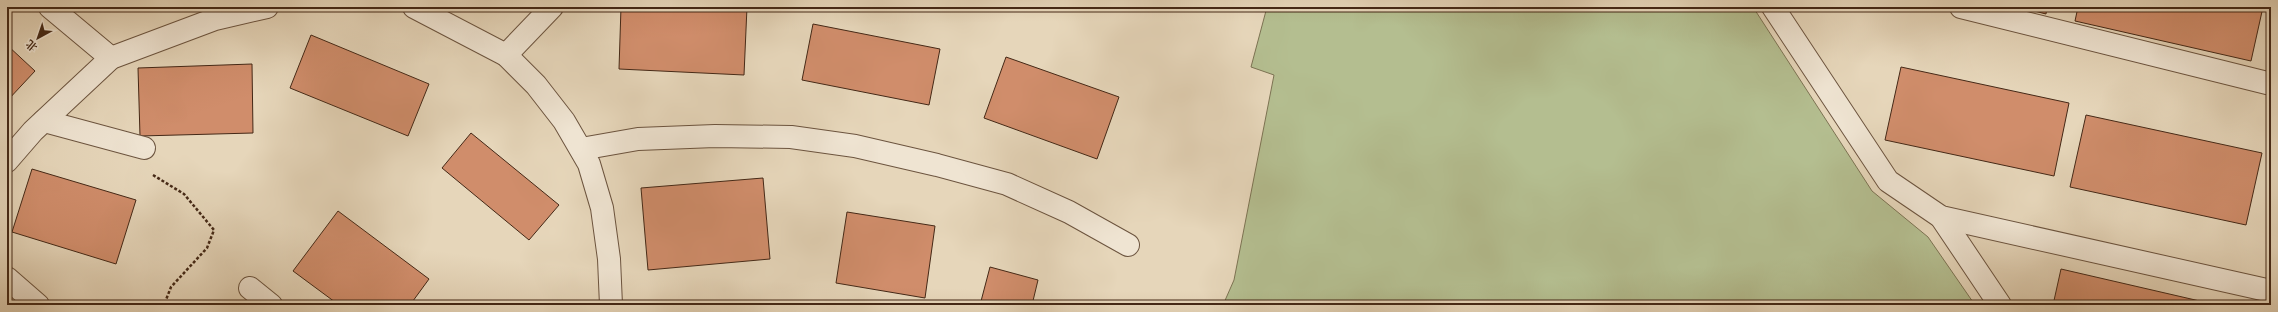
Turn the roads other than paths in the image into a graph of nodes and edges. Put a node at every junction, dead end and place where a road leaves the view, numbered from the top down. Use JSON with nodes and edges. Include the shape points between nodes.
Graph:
{"nodes":[{"id":1,"x":50,"y":7,"type":"edge"},
{"id":2,"x":267,"y":7,"type":"edge"},
{"id":3,"x":414,"y":7,"type":"edge"},
{"id":4,"x":552,"y":7,"type":"edge"},
{"id":5,"x":1773,"y":7,"type":"edge"},
{"id":6,"x":1961,"y":7,"type":"edge"},
{"id":7,"x":506,"y":55,"type":"junction"},
{"id":8,"x":111,"y":58,"type":"junction"},
{"id":9,"x":2271,"y":84,"type":"edge"},
{"id":10,"x":44,"y":121,"type":"junction"},
{"id":11,"x":144,"y":148,"type":"dead end"},
{"id":12,"x":581,"y":150,"type":"junction"},
{"id":13,"x":7,"y":161,"type":"edge"},
{"id":14,"x":1941,"y":217,"type":"junction"},
{"id":15,"x":1128,"y":245,"type":"dead end"},
{"id":16,"x":7,"y":278,"type":"edge"},
{"id":17,"x":250,"y":288,"type":"dead end"},
{"id":18,"x":2271,"y":291,"type":"edge"},
{"id":19,"x":38,"y":305,"type":"edge"},
{"id":20,"x":271,"y":305,"type":"edge"},
{"id":21,"x":611,"y":305,"type":"edge"},
{"id":22,"x":2000,"y":305,"type":"edge"}],
"edges":[{"from":1,"to":8,"type":"street"},
{"from":2,"to":8,"type":"street","via":[[215,19]]},
{"from":3,"to":7,"type":"street"},
{"from":4,"to":7,"type":"street"},
{"from":5,"to":14,"type":"street","via":[[1888,181]]},
{"from":6,"to":9,"type":"street"},
{"from":7,"to":12,"type":"street","via":[[536,85],[564,121]]},
{"from":8,"to":10,"type":"street"},
{"from":10,"to":11,"type":"street"},
{"from":10,"to":13,"type":"street"},
{"from":12,"to":15,"type":"street","via":[[638,139],[715,136],[791,137],[855,146],[1007,184],[1069,212]]},
{"from":12,"to":21,"type":"street","via":[[589,164],[602,208],[609,259]]},
{"from":14,"to":18,"type":"street"},
{"from":14,"to":22,"type":"street"},
{"from":16,"to":19,"type":"street"},
{"from":17,"to":20,"type":"street"}]}
